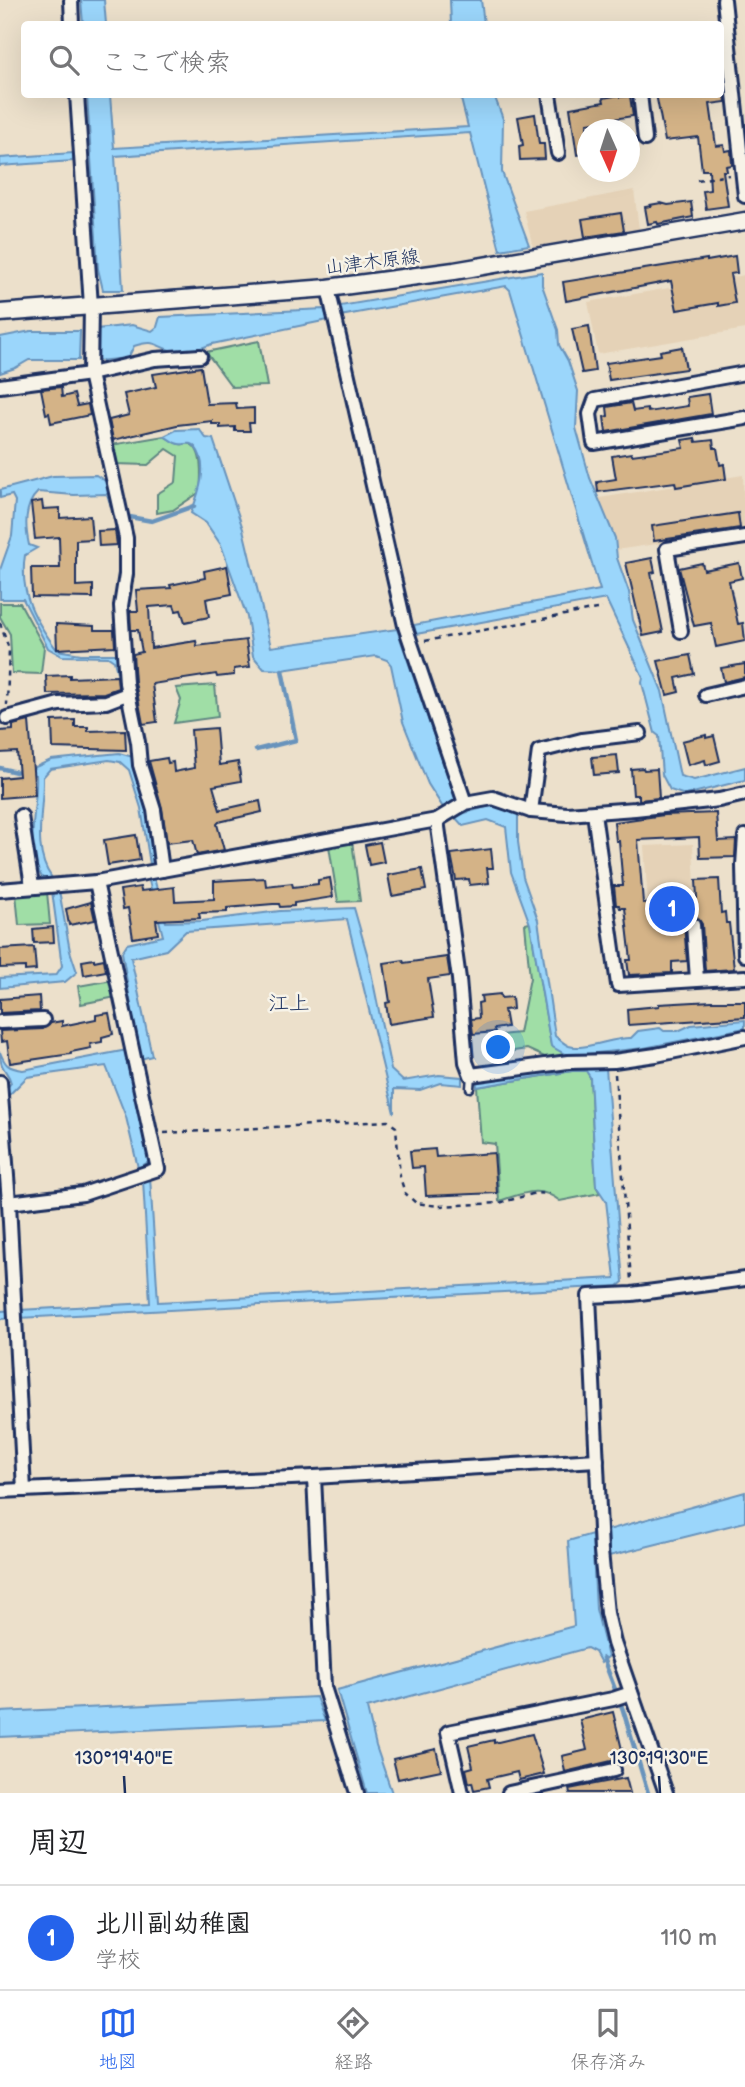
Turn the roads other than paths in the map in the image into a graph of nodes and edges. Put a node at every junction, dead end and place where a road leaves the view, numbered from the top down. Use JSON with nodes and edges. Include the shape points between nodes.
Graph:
{"nodes":[{"id":1,"x":71,"y":0,"type":"edge"},
{"id":2,"x":724,"y":0,"type":"edge"},
{"id":3,"x":72,"y":21,"type":"edge"},
{"id":4,"x":727,"y":64,"type":"edge"},
{"id":5,"x":745,"y":66,"type":"edge"},
{"id":6,"x":77,"y":98,"type":"edge"},
{"id":7,"x":550,"y":98,"type":"edge"},
{"id":8,"x":640,"y":98,"type":"edge"},
{"id":9,"x":645,"y":139,"type":"dead end"},
{"id":10,"x":742,"y":147,"type":"edge"},
{"id":11,"x":558,"y":153,"type":"dead end"},
{"id":12,"x":745,"y":196,"type":"edge"},
{"id":13,"x":745,"y":221,"type":"edge"},
{"id":14,"x":329,"y":295,"type":"junction"},
{"id":15,"x":91,"y":306,"type":"junction"},
{"id":16,"x":0,"y":313,"type":"edge"},
{"id":17,"x":200,"y":356,"type":"dead end"},
{"id":18,"x":745,"y":373,"type":"edge"},
{"id":19,"x":90,"y":374,"type":"junction"},
{"id":20,"x":0,"y":386,"type":"edge"},
{"id":21,"x":745,"y":418,"type":"edge"},
{"id":22,"x":745,"y":537,"type":"edge"},
{"id":23,"x":681,"y":631,"type":"dead end"},
{"id":24,"x":745,"y":686,"type":"edge"},
{"id":25,"x":127,"y":688,"type":"junction"},
{"id":26,"x":706,"y":695,"type":"dead end"},
{"id":27,"x":7,"y":718,"type":"road end"},
{"id":28,"x":640,"y":733,"type":"dead end"},
{"id":29,"x":745,"y":794,"type":"edge"},
{"id":30,"x":531,"y":811,"type":"junction"},
{"id":31,"x":452,"y":812,"type":"junction"},
{"id":32,"x":594,"y":813,"type":"junction"},
{"id":33,"x":21,"y":817,"type":"dead end"},
{"id":34,"x":745,"y":836,"type":"edge"},
{"id":35,"x":162,"y":870,"type":"junction"},
{"id":36,"x":96,"y":882,"type":"junction"},
{"id":37,"x":39,"y":885,"type":"junction"},
{"id":38,"x":0,"y":890,"type":"edge"},
{"id":39,"x":693,"y":925,"type":"dead end"},
{"id":40,"x":745,"y":955,"type":"edge"},
{"id":41,"x":745,"y":977,"type":"edge"},
{"id":42,"x":697,"y":979,"type":"junction"},
{"id":43,"x":43,"y":1020,"type":"dead end"},
{"id":44,"x":0,"y":1022,"type":"edge"},
{"id":45,"x":745,"y":1037,"type":"edge"},
{"id":46,"x":1,"y":1095,"type":"edge"},
{"id":47,"x":9,"y":1203,"type":"junction"},
{"id":48,"x":745,"y":1279,"type":"edge"},
{"id":49,"x":597,"y":1460,"type":"junction"},
{"id":50,"x":314,"y":1477,"type":"junction"},
{"id":51,"x":24,"y":1490,"type":"junction"},
{"id":52,"x":0,"y":1491,"type":"edge"},
{"id":53,"x":631,"y":1692,"type":"junction"},
{"id":54,"x":614,"y":1770,"type":"dead end"},
{"id":55,"x":457,"y":1792,"type":"edge"},
{"id":56,"x":357,"y":1793,"type":"edge"},
{"id":57,"x":509,"y":1793,"type":"edge"},
{"id":58,"x":666,"y":1793,"type":"edge"}],
"edges":[{"from":1,"to":3,"type":"street"},
{"from":2,"to":4,"type":"street"},
{"from":4,"to":5,"type":"street"},
{"from":4,"to":10,"type":"street"},
{"from":6,"to":15,"type":"street"},
{"from":7,"to":11,"type":"street"},
{"from":8,"to":9,"type":"street"},
{"from":10,"to":12,"type":"street"},
{"from":13,"to":14,"type":"street","name":"山津木原線"},
{"from":14,"to":15,"type":"street","name":"山津木原線"},
{"from":14,"to":31,"type":"street"},
{"from":15,"to":16,"type":"street","name":"山津木原線"},
{"from":15,"to":19,"type":"street"},
{"from":17,"to":19,"type":"street","via":[[155,359]]},
{"from":18,"to":21,"type":"street","via":[[595,400],[590,414],[594,443]]},
{"from":19,"to":20,"type":"street"},
{"from":19,"to":25,"type":"street","via":[[126,538],[121,606]]},
{"from":22,"to":23,"type":"street","via":[[667,550]]},
{"from":24,"to":26,"type":"street"},
{"from":25,"to":27,"type":"street","via":[[106,702],[59,705]]},
{"from":25,"to":35,"type":"street"},
{"from":28,"to":30,"type":"street","via":[[539,751]]},
{"from":29,"to":32,"type":"street"},
{"from":30,"to":31,"type":"street","via":[[494,798]]},
{"from":30,"to":32,"type":"street"},
{"from":31,"to":35,"type":"street"},
{"from":31,"to":45,"type":"street","via":[[459,979],[470,1080],[656,1055]]},
{"from":32,"to":42,"type":"street","via":[[618,985]]},
{"from":33,"to":37,"type":"street"},
{"from":34,"to":40,"type":"street"},
{"from":35,"to":36,"type":"street"},
{"from":36,"to":37,"type":"street"},
{"from":36,"to":47,"type":"street","via":[[158,1169],[83,1194]]},
{"from":37,"to":38,"type":"street"},
{"from":39,"to":42,"type":"street"},
{"from":41,"to":42,"type":"street"},
{"from":43,"to":44,"type":"street"},
{"from":46,"to":47,"type":"street"},
{"from":47,"to":51,"type":"street"},
{"from":48,"to":49,"type":"street","via":[[589,1296]]},
{"from":49,"to":50,"type":"street"},
{"from":49,"to":53,"type":"street","via":[[607,1614]]},
{"from":50,"to":51,"type":"street"},
{"from":50,"to":56,"type":"street","via":[[324,1688]]},
{"from":51,"to":52,"type":"street"},
{"from":53,"to":55,"type":"street","via":[[448,1732]]},
{"from":53,"to":58,"type":"street"},
{"from":54,"to":57,"type":"street"}]}
